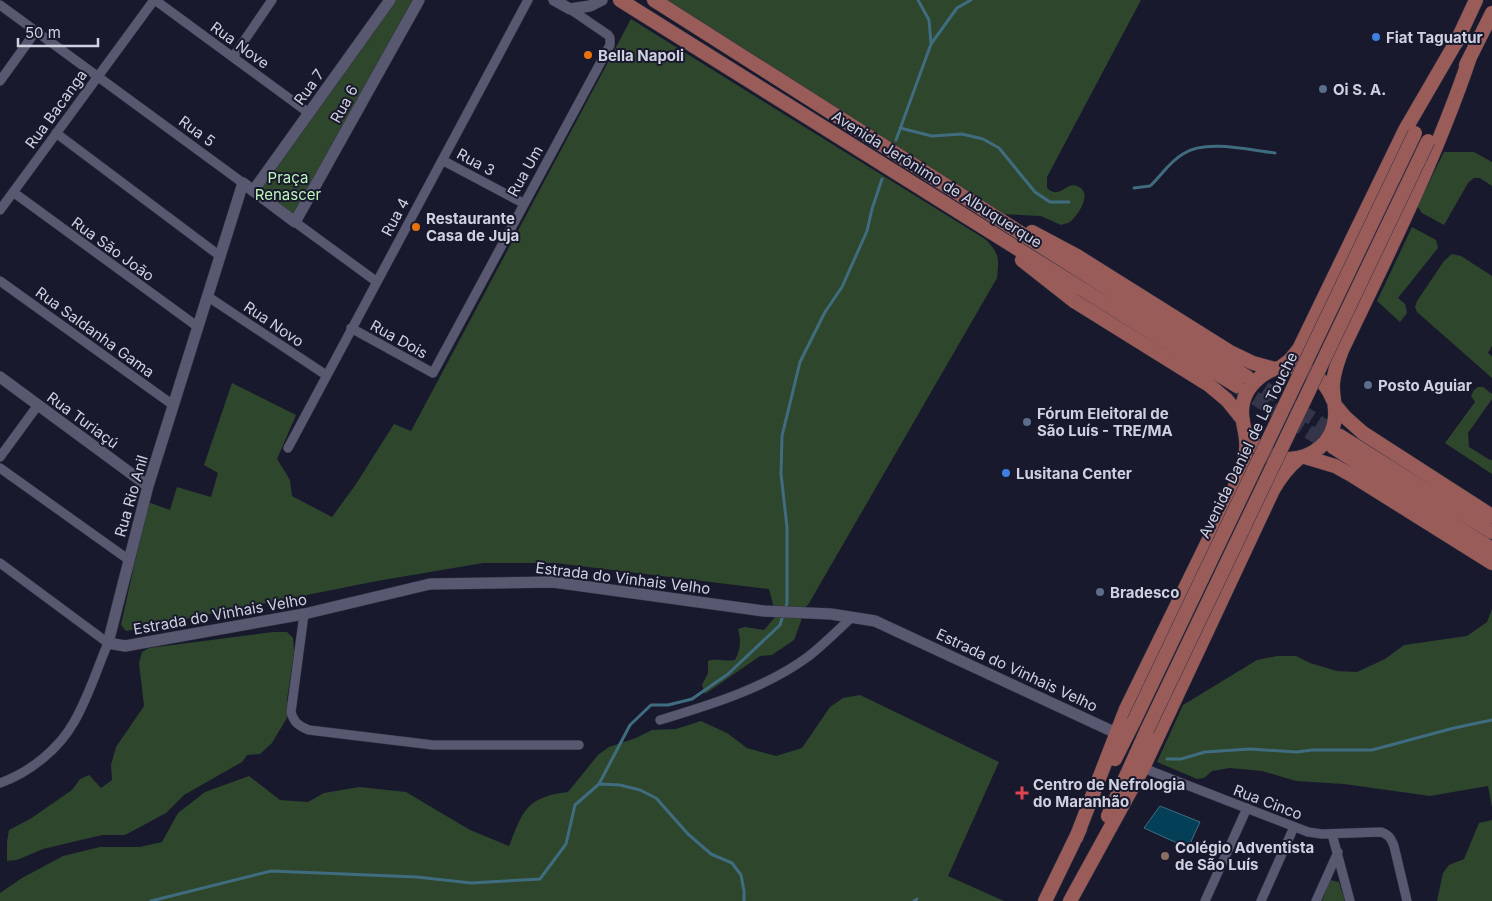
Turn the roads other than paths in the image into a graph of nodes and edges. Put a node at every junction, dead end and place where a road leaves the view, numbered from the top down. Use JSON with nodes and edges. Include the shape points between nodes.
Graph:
{"nodes":[{"id":1,"x":154,"y":0,"type":"edge"},
{"id":2,"x":272,"y":0,"type":"edge"},
{"id":3,"x":390,"y":0,"type":"edge"},
{"id":4,"x":419,"y":0,"type":"edge"},
{"id":5,"x":528,"y":0,"type":"edge"},
{"id":6,"x":554,"y":0,"type":"edge"},
{"id":7,"x":602,"y":0,"type":"edge"},
{"id":8,"x":620,"y":0,"type":"edge"},
{"id":9,"x":654,"y":0,"type":"edge"},
{"id":10,"x":1476,"y":0,"type":"edge"},
{"id":11,"x":0,"y":5,"type":"edge"},
{"id":12,"x":570,"y":9,"type":"junction"},
{"id":13,"x":1492,"y":13,"type":"edge"},
{"id":14,"x":36,"y":32,"type":"junction"},
{"id":15,"x":1458,"y":37,"type":"junction"},
{"id":16,"x":233,"y":57,"type":"junction"},
{"id":17,"x":1470,"y":57,"type":"junction"},
{"id":18,"x":97,"y":76,"type":"junction"},
{"id":19,"x":0,"y":81,"type":"edge"},
{"id":20,"x":309,"y":113,"type":"junction"},
{"id":21,"x":56,"y":133,"type":"junction"},
{"id":22,"x":442,"y":160,"type":"junction"},
{"id":23,"x":243,"y":183,"type":"junction"},
{"id":24,"x":253,"y":191,"type":"junction"},
{"id":25,"x":13,"y":192,"type":"junction"},
{"id":26,"x":523,"y":204,"type":"junction"},
{"id":27,"x":0,"y":210,"type":"edge"},
{"id":28,"x":988,"y":213,"type":"junction"},
{"id":29,"x":295,"y":222,"type":"junction"},
{"id":30,"x":983,"y":227,"type":"junction"},
{"id":31,"x":220,"y":256,"type":"junction"},
{"id":32,"x":0,"y":281,"type":"edge"},
{"id":33,"x":377,"y":282,"type":"junction"},
{"id":34,"x":207,"y":296,"type":"junction"},
{"id":35,"x":198,"y":328,"type":"junction"},
{"id":36,"x":352,"y":328,"type":"junction"},
{"id":37,"x":1278,"y":368,"type":"junction"},
{"id":38,"x":433,"y":373,"type":"joint"},
{"id":39,"x":326,"y":375,"type":"junction"},
{"id":40,"x":0,"y":377,"type":"edge"},
{"id":41,"x":1334,"y":402,"type":"junction"},
{"id":42,"x":38,"y":405,"type":"junction"},
{"id":43,"x":173,"y":405,"type":"junction"},
{"id":44,"x":1244,"y":426,"type":"junction"},
{"id":45,"x":288,"y":448,"type":"dead end"},
{"id":46,"x":0,"y":457,"type":"edge"},
{"id":47,"x":1302,"y":458,"type":"junction"},
{"id":48,"x":0,"y":468,"type":"edge"},
{"id":49,"x":148,"y":486,"type":"junction"},
{"id":50,"x":1492,"y":516,"type":"edge"},
{"id":51,"x":1492,"y":532,"type":"edge"},
{"id":52,"x":1492,"y":549,"type":"edge"},
{"id":53,"x":129,"y":560,"type":"junction"},
{"id":54,"x":0,"y":563,"type":"edge"},
{"id":55,"x":1492,"y":563,"type":"edge"},
{"id":56,"x":304,"y":614,"type":"junction"},
{"id":57,"x":852,"y":617,"type":"junction"},
{"id":58,"x":108,"y":643,"type":"junction"},
{"id":59,"x":660,"y":720,"type":"dead end"},
{"id":60,"x":1116,"y":733,"type":"junction"},
{"id":61,"x":579,"y":745,"type":"dead end"},
{"id":62,"x":1143,"y":768,"type":"junction"},
{"id":63,"x":0,"y":784,"type":"edge"},
{"id":64,"x":1247,"y":808,"type":"junction"},
{"id":65,"x":1294,"y":827,"type":"junction"},
{"id":66,"x":1332,"y":834,"type":"junction"},
{"id":67,"x":1076,"y":838,"type":"junction"},
{"id":68,"x":1338,"y":852,"type":"junction"},
{"id":69,"x":1045,"y":901,"type":"edge"},
{"id":70,"x":1070,"y":901,"type":"edge"},
{"id":71,"x":1205,"y":901,"type":"edge"},
{"id":72,"x":1261,"y":901,"type":"edge"},
{"id":73,"x":1316,"y":901,"type":"edge"},
{"id":74,"x":1350,"y":901,"type":"edge"},
{"id":75,"x":1407,"y":901,"type":"edge"}],
"edges":[{"from":1,"to":16,"type":"street","name":"Rua Nove"},
{"from":1,"to":18,"type":"street","name":"Rua Bacanga"},
{"from":2,"to":16,"type":"street"},
{"from":3,"to":20,"type":"street","name":"Rua 7"},
{"from":4,"to":29,"type":"street","name":"Rua 6"},
{"from":5,"to":22,"type":"street","name":"Rua 4"},
{"from":6,"to":12,"type":"street"},
{"from":7,"to":12,"type":"street","via":[[590,6]]},
{"from":8,"to":30,"type":"main road","name":"Avenida Jerônimo de Albuquerque"},
{"from":9,"to":28,"type":"main road","name":"Avenida Jerônimo de Albuquerque"},
{"from":10,"to":15,"type":"main road","name":"Avenida Daniel de La Touche"},
{"from":11,"to":14,"type":"street","name":"Rua 5"},
{"from":12,"to":26,"type":"street","name":"Rua Um","via":[[608,35],[610,45]]},
{"from":13,"to":17,"type":"main road","name":"Avenida Daniel de La Touche"},
{"from":14,"to":18,"type":"street","name":"Rua 5"},
{"from":14,"to":19,"type":"street"},
{"from":15,"to":37,"type":"main road","via":[[1405,130],[1299,348]]},
{"from":15,"to":67,"type":"main road","name":"Avenida Daniel de La Touche","bridge":true,"via":[[1415,133]]},
{"from":16,"to":20,"type":"street","name":"Rua Nove"},
{"from":17,"to":41,"type":"main road","via":[[1434,154],[1342,350],[1335,369]]},
{"from":17,"to":70,"type":"main road","name":"Avenida Daniel de La Touche","bridge":true,"via":[[1148,730]]},
{"from":18,"to":21,"type":"street","name":"Rua Bacanga"},
{"from":18,"to":23,"type":"street","name":"Rua 5"},
{"from":20,"to":24,"type":"street","name":"Rua 7"},
{"from":21,"to":25,"type":"street","name":"Rua Bacanga"},
{"from":21,"to":31,"type":"street"},
{"from":22,"to":26,"type":"street","name":"Rua 3"},
{"from":22,"to":33,"type":"street","name":"Rua 4"},
{"from":23,"to":24,"type":"street","name":"Rua 5"},
{"from":23,"to":31,"type":"street","name":"Rua Rio Anil"},
{"from":24,"to":29,"type":"street","name":"Rua 5"},
{"from":25,"to":27,"type":"street","name":"Rua Bacanga"},
{"from":25,"to":35,"type":"street","name":"Rua São João"},
{"from":26,"to":38,"type":"street","name":"Rua Um"},
{"from":28,"to":30,"type":"main road","name":"Avenida Jerônimo de Albuquerque","via":[[1242,382]]},
{"from":28,"to":37,"type":"main road","via":[[1077,256],[1230,352]]},
{"from":29,"to":33,"type":"street","name":"Rua 5"},
{"from":30,"to":44,"type":"main road","via":[[1074,301],[1209,385],[1227,400]]},
{"from":31,"to":34,"type":"street","name":"Rua Rio Anil"},
{"from":32,"to":43,"type":"street","name":"Rua Saldanha Gama"},
{"from":33,"to":36,"type":"street","name":"Rua 4"},
{"from":34,"to":35,"type":"street","name":"Rua Rio Anil"},
{"from":34,"to":39,"type":"street","name":"Rua Novo"},
{"from":35,"to":43,"type":"street","name":"Rua Rio Anil"},
{"from":36,"to":38,"type":"street","name":"Rua Dois"},
{"from":36,"to":39,"type":"street","name":"Rua 4"},
{"from":37,"to":41,"type":"main road","via":[[1294,367],[1308,371],[1328,388]]},
{"from":37,"to":44,"type":"main road","via":[[1256,380],[1249,389],[1243,404]]},
{"from":39,"to":45,"type":"street","name":"Rua 4"},
{"from":40,"to":42,"type":"street","name":"Rua Turiaçú"},
{"from":41,"to":47,"type":"main road","via":[[1334,426],[1329,436],[1323,445]]},
{"from":41,"to":50,"type":"main road","via":[[1363,433]]},
{"from":42,"to":46,"type":"street"},
{"from":42,"to":49,"type":"street","name":"Rua Turiaçú"},
{"from":43,"to":49,"type":"street","name":"Rua Rio Anil"},
{"from":44,"to":47,"type":"main road","via":[[1253,442],[1267,454],[1285,459]]},
{"from":44,"to":60,"type":"main road","via":[[1247,449],[1238,480]]},
{"from":47,"to":55,"type":"main road","via":[[1334,466],[1353,476]]},
{"from":47,"to":62,"type":"main road","via":[[1290,465],[1273,490]]},
{"from":48,"to":53,"type":"street"},
{"from":49,"to":53,"type":"street","name":"Rua Rio Anil"},
{"from":51,"to":52,"type":"main road","via":[[1337,442]]},
{"from":53,"to":58,"type":"street","name":"Rua Rio Anil"},
{"from":54,"to":58,"type":"street"},
{"from":56,"to":57,"type":"street","name":"Estrada do Vinhais Velho","via":[[430,584],[510,582],[566,584],[764,611]]},
{"from":56,"to":58,"type":"street","name":"Estrada do Vinhais Velho","via":[[125,646]]},
{"from":56,"to":61,"type":"street","via":[[291,712],[298,726],[433,745]]},
{"from":57,"to":59,"type":"street","via":[[808,656],[780,674],[713,704]]},
{"from":57,"to":60,"type":"street","name":"Estrada do Vinhais Velho","via":[[887,625]]},
{"from":58,"to":63,"type":"street","name":"Rua Rio Anil","via":[[69,729],[40,760]]},
{"from":60,"to":67,"type":"main road"},
{"from":62,"to":64,"type":"street","name":"Rua Cinco"},
{"from":62,"to":70,"type":"main road"},
{"from":64,"to":65,"type":"street","name":"Rua Cinco"},
{"from":64,"to":71,"type":"street"},
{"from":65,"to":66,"type":"street","name":"Rua Cinco"},
{"from":65,"to":72,"type":"street"},
{"from":66,"to":68,"type":"street"},
{"from":66,"to":75,"type":"street","name":"Rua Cinco","via":[[1381,832],[1392,838]]},
{"from":67,"to":69,"type":"main road","name":"Avenida Daniel de La Touche"},
{"from":68,"to":73,"type":"street"},
{"from":68,"to":74,"type":"street"}]}
